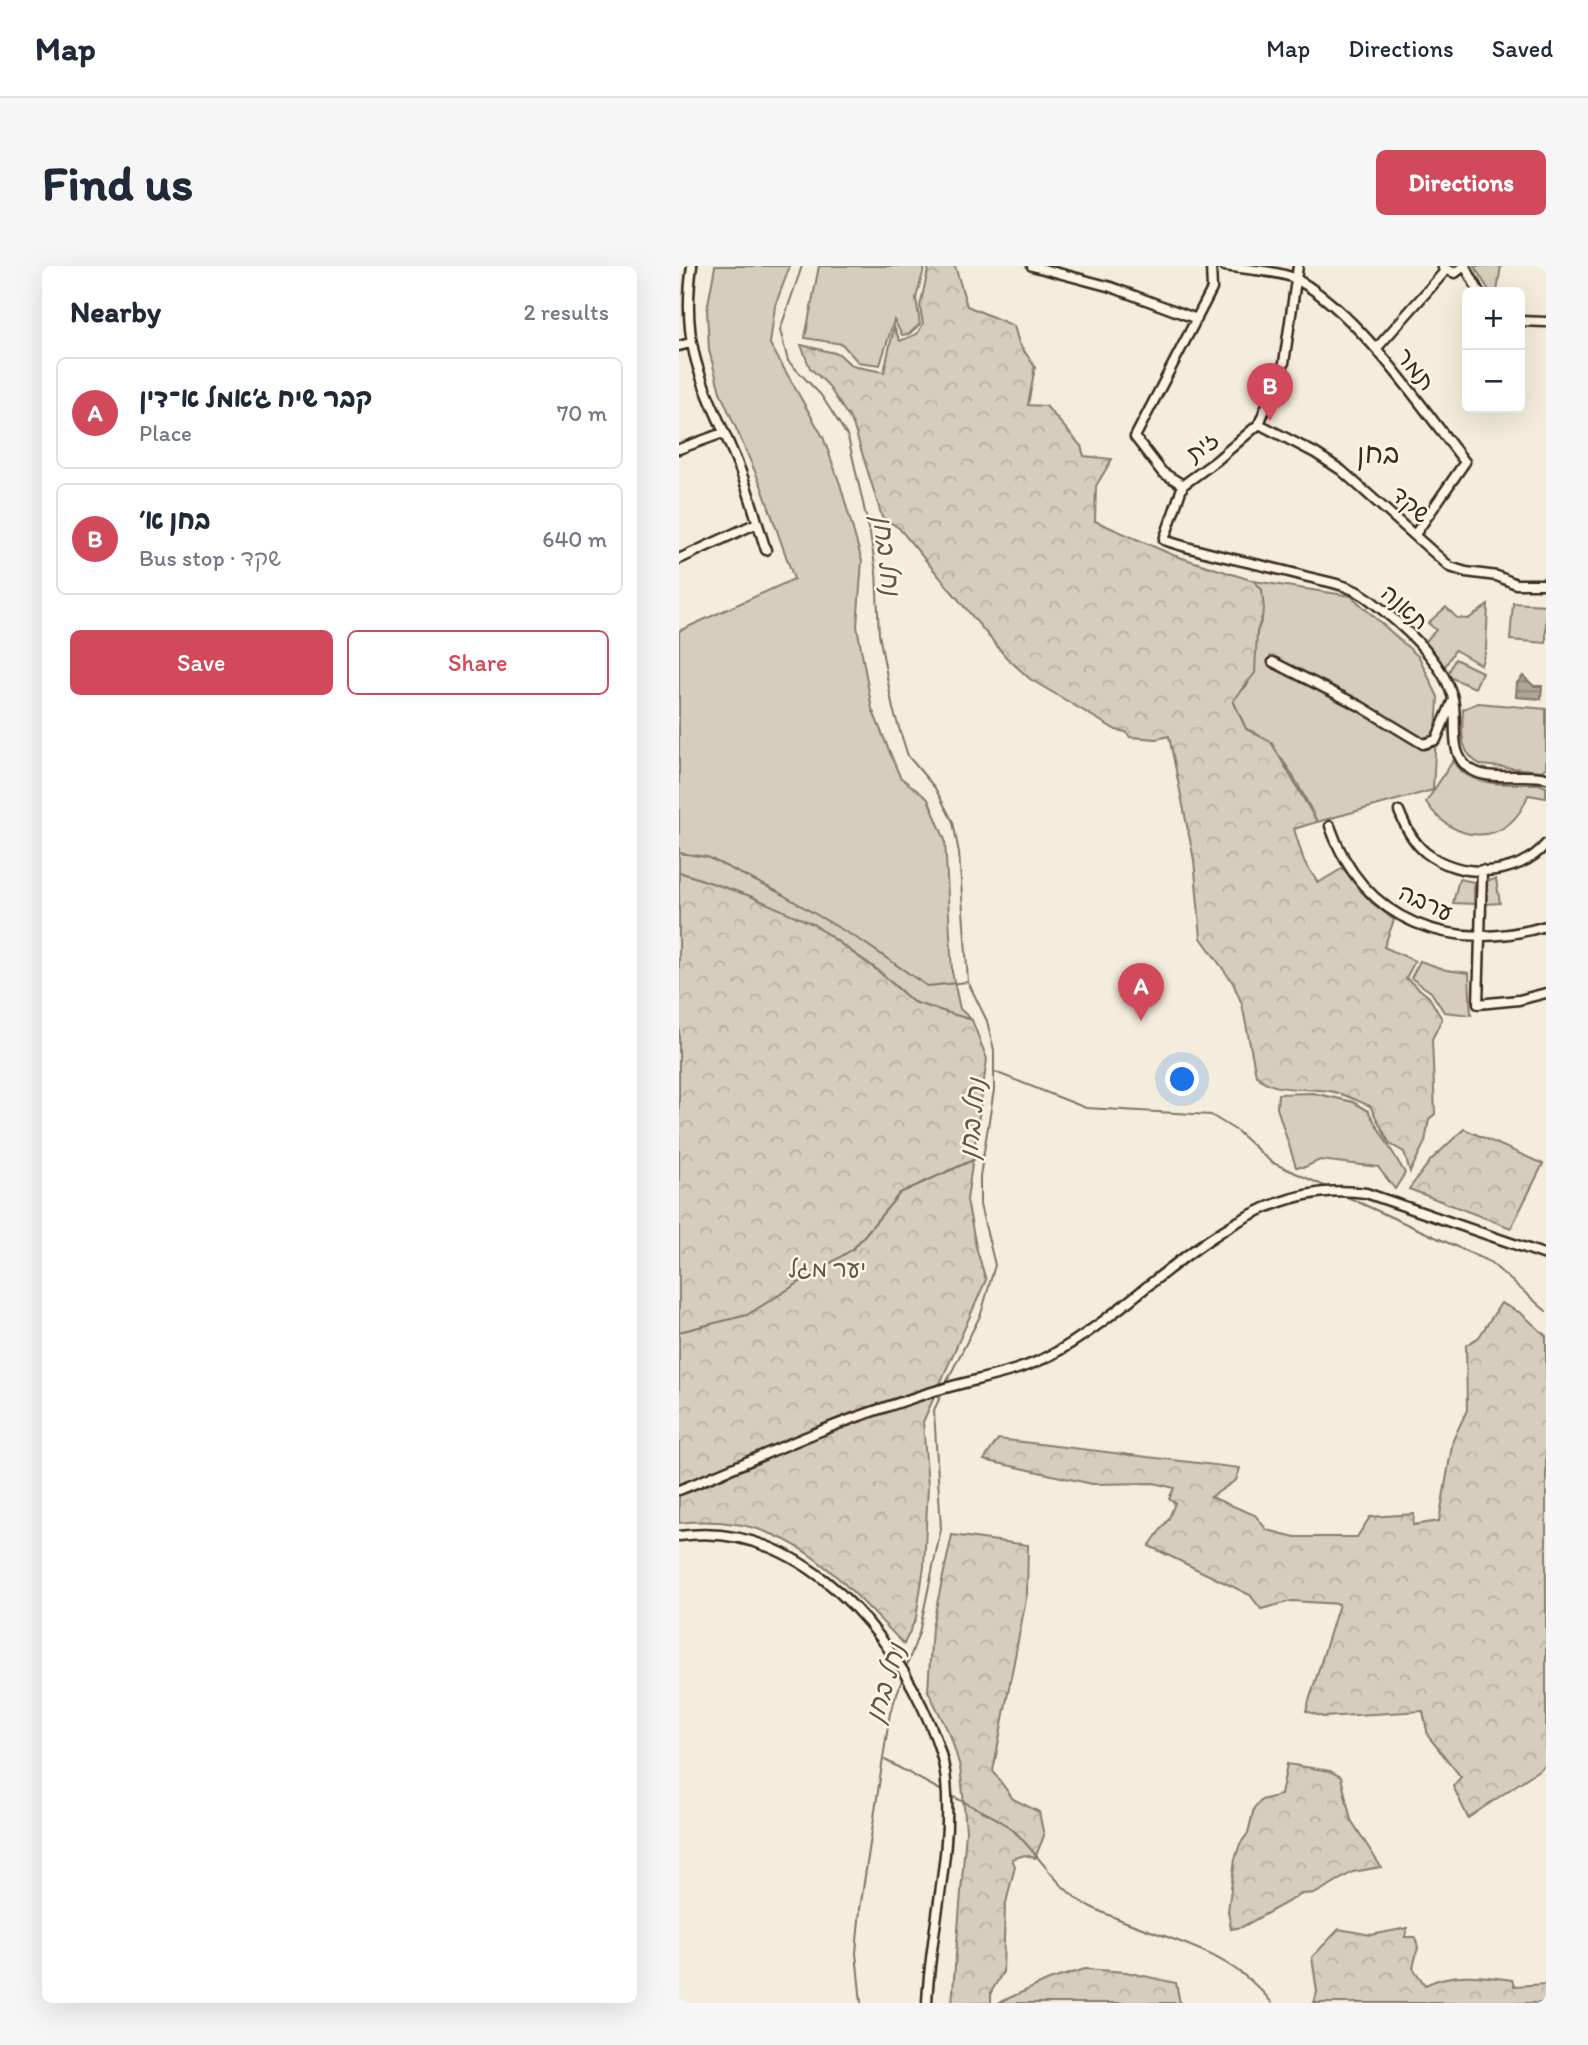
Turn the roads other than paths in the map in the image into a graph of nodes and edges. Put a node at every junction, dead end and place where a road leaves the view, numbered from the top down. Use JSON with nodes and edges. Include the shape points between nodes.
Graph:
{"nodes":[{"id":1,"x":692,"y":266,"type":"edge"},
{"id":2,"x":1032,"y":266,"type":"edge"},
{"id":3,"x":1211,"y":266,"type":"edge"},
{"id":4,"x":1225,"y":266,"type":"edge"},
{"id":5,"x":1298,"y":266,"type":"edge"},
{"id":6,"x":1464,"y":266,"type":"edge"},
{"id":7,"x":1448,"y":270,"type":"edge"},
{"id":8,"x":1297,"y":279,"type":"junction"},
{"id":9,"x":1474,"y":287,"type":"edge"},
{"id":10,"x":1476,"y":287,"type":"edge"},
{"id":11,"x":1197,"y":319,"type":"junction"},
{"id":12,"x":1525,"y":321,"type":"edge"},
{"id":13,"x":1546,"y":322,"type":"edge"},
{"id":14,"x":690,"y":343,"type":"junction"},
{"id":15,"x":679,"y":346,"type":"edge"},
{"id":16,"x":1375,"y":349,"type":"junction"},
{"id":17,"x":1259,"y":424,"type":"junction"},
{"id":18,"x":723,"y":433,"type":"junction"},
{"id":19,"x":679,"y":449,"type":"edge"},
{"id":20,"x":1183,"y":485,"type":"junction"},
{"id":21,"x":757,"y":523,"type":"junction"},
{"id":22,"x":1416,"y":533,"type":"junction"},
{"id":23,"x":1164,"y":540,"type":"joint"},
{"id":24,"x":766,"y":550,"type":"dead end"},
{"id":25,"x":679,"y":559,"type":"edge"},
{"id":26,"x":1546,"y":584,"type":"edge"},
{"id":27,"x":1273,"y":662,"type":"dead end"},
{"id":28,"x":1454,"y":699,"type":"junction"},
{"id":29,"x":1544,"y":777,"type":"edge"},
{"id":30,"x":1399,"y":811,"type":"dead end"},
{"id":31,"x":1330,"y":826,"type":"dead end"},
{"id":32,"x":1546,"y":844,"type":"edge"},
{"id":33,"x":1482,"y":870,"type":"junction"},
{"id":34,"x":1546,"y":926,"type":"edge"},
{"id":35,"x":1480,"y":938,"type":"junction"},
{"id":36,"x":1546,"y":993,"type":"edge"},
{"id":37,"x":1546,"y":1255,"type":"edge"},
{"id":38,"x":679,"y":1490,"type":"edge"},
{"id":39,"x":679,"y":1536,"type":"edge"},
{"id":40,"x":927,"y":2003,"type":"edge"}],
"edges":[{"from":1,"to":14,"type":"street","via":[[687,306]]},
{"from":2,"to":11,"type":"street","via":[[1111,287]]},
{"from":3,"to":11,"type":"street","via":[[1212,289]]},
{"from":4,"to":8,"type":"street"},
{"from":5,"to":8,"type":"street","name":"זית"},
{"from":6,"to":7,"type":"street"},
{"from":6,"to":10,"type":"street"},
{"from":7,"to":9,"type":"street"},
{"from":7,"to":16,"type":"street"},
{"from":8,"to":16,"type":"street","name":"תמר","via":[[1335,307]]},
{"from":8,"to":17,"type":"street","name":"זית","via":[[1284,363]]},
{"from":11,"to":20,"type":"street","via":[[1136,437],[1162,472]]},
{"from":12,"to":13,"type":"street"},
{"from":14,"to":15,"type":"street"},
{"from":14,"to":18,"type":"street","via":[[700,382]]},
{"from":16,"to":22,"type":"street","name":"תמר","via":[[1465,463]]},
{"from":17,"to":20,"type":"street","name":"זית"},
{"from":17,"to":22,"type":"street","name":"שקד","via":[[1327,460]]},
{"from":18,"to":19,"type":"street"},
{"from":18,"to":21,"type":"street"},
{"from":20,"to":23,"type":"street","name":"זית"},
{"from":21,"to":24,"type":"street"},
{"from":21,"to":25,"type":"street"},
{"from":22,"to":26,"type":"street","name":"שקד","via":[[1457,570],[1516,584]]},
{"from":23,"to":28,"type":"street","name":"תאנה","via":[[1328,580],[1359,593],[1427,653]]},
{"from":27,"to":28,"type":"street","via":[[1423,744],[1436,740]]},
{"from":28,"to":29,"type":"street","name":"תאנה","via":[[1456,745],[1467,766],[1485,774]]},
{"from":30,"to":33,"type":"street","via":[[1410,835],[1426,852],[1447,864]]},
{"from":31,"to":35,"type":"street","name":"ערבה","via":[[1350,869],[1394,912],[1429,929]]},
{"from":32,"to":33,"type":"street","via":[[1520,863]]},
{"from":33,"to":35,"type":"street"},
{"from":34,"to":35,"type":"street","name":"ערבה"},
{"from":35,"to":36,"type":"street","via":[[1478,1004]]},
{"from":37,"to":38,"type":"street","via":[[1366,1193],[1306,1194],[1201,1244],[1086,1334],[1042,1360],[861,1415]]},
{"from":39,"to":40,"type":"street","via":[[729,1534],[796,1560],[849,1602],[873,1628],[915,1691],[939,1744],[948,1803]]}]}
